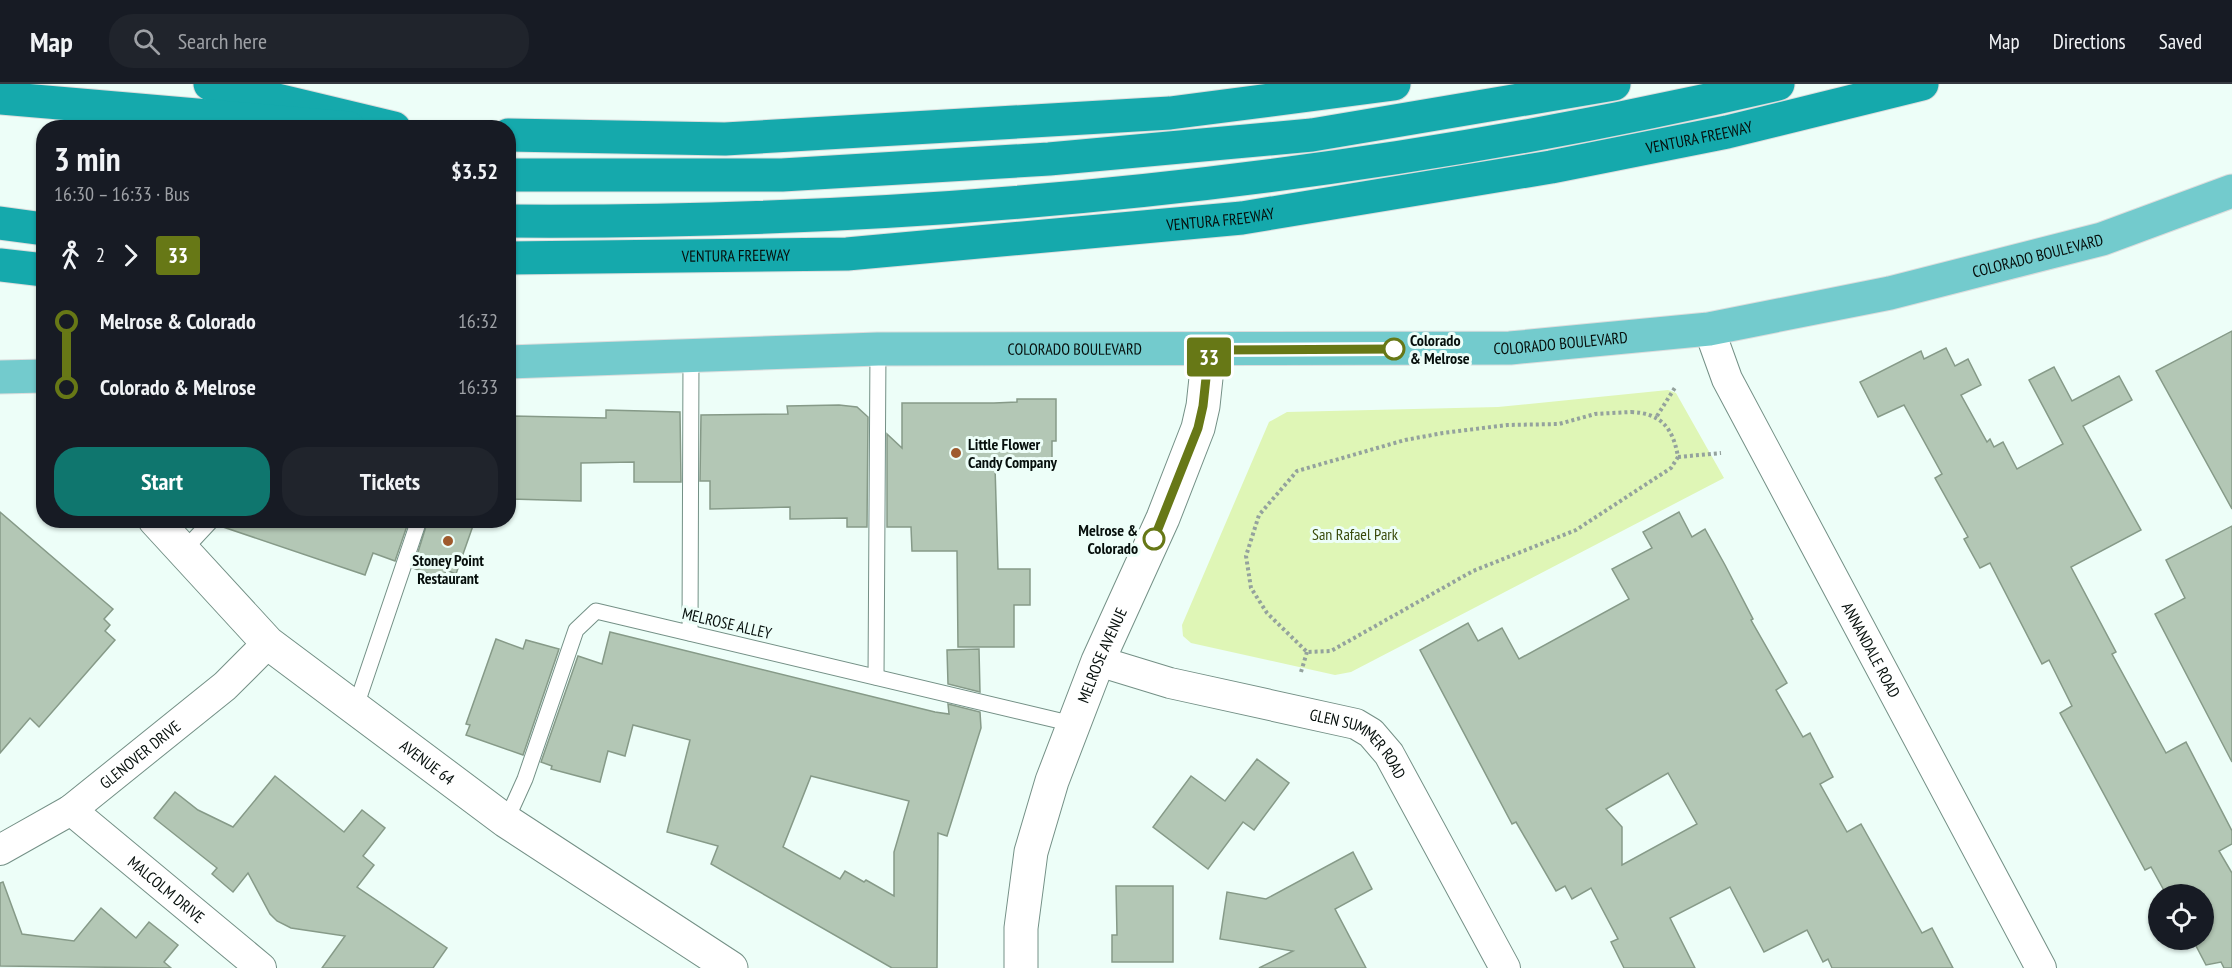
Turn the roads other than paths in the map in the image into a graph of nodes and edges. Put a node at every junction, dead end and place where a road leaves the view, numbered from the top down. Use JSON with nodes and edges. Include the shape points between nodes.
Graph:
{"nodes":[{"id":1,"x":210,"y":84,"type":"edge"},
{"id":2,"x":1394,"y":84,"type":"edge"},
{"id":3,"x":1614,"y":84,"type":"edge"},
{"id":4,"x":1778,"y":84,"type":"edge"},
{"id":5,"x":1922,"y":84,"type":"edge"},
{"id":6,"x":0,"y":98,"type":"edge"},
{"id":7,"x":95,"y":117,"type":"edge"},
{"id":8,"x":164,"y":120,"type":"edge"},
{"id":9,"x":361,"y":120,"type":"edge"},
{"id":10,"x":516,"y":135,"type":"edge"},
{"id":11,"x":516,"y":175,"type":"edge"},
{"id":12,"x":2232,"y":190,"type":"edge"},
{"id":13,"x":516,"y":221,"type":"edge"},
{"id":14,"x":0,"y":223,"type":"edge"},
{"id":15,"x":36,"y":228,"type":"edge"},
{"id":16,"x":516,"y":260,"type":"edge"},
{"id":17,"x":0,"y":265,"type":"edge"},
{"id":18,"x":36,"y":269,"type":"edge"},
{"id":19,"x":1710,"y":329,"type":"junction"},
{"id":20,"x":878,"y":350,"type":"junction"},
{"id":21,"x":1209,"y":350,"type":"junction"},
{"id":22,"x":691,"y":357,"type":"junction"},
{"id":23,"x":516,"y":362,"type":"edge"},
{"id":24,"x":0,"y":376,"type":"edge"},
{"id":25,"x":36,"y":376,"type":"edge"},
{"id":26,"x":162,"y":528,"type":"edge"},
{"id":27,"x":205,"y":528,"type":"edge"},
{"id":28,"x":416,"y":528,"type":"edge"},
{"id":29,"x":183,"y":551,"type":"junction"},
{"id":30,"x":690,"y":633,"type":"junction"},
{"id":31,"x":268,"y":643,"type":"junction"},
{"id":32,"x":1098,"y":662,"type":"junction"},
{"id":33,"x":876,"y":677,"type":"junction"},
{"id":34,"x":355,"y":709,"type":"junction"},
{"id":35,"x":1073,"y":724,"type":"junction"},
{"id":36,"x":71,"y":810,"type":"junction"},
{"id":37,"x":506,"y":820,"type":"junction"},
{"id":38,"x":0,"y":850,"type":"edge"},
{"id":39,"x":261,"y":968,"type":"edge"},
{"id":40,"x":731,"y":968,"type":"edge"},
{"id":41,"x":1021,"y":968,"type":"edge"},
{"id":42,"x":1505,"y":968,"type":"edge"},
{"id":43,"x":2041,"y":968,"type":"edge"}],
"edges":[{"from":1,"to":9,"type":"highway"},
{"from":2,"to":10,"type":"highway","via":[[1170,113],[737,139]]},
{"from":3,"to":11,"type":"highway","via":[[1312,135],[1049,159],[782,175]]},
{"from":4,"to":13,"type":"highway","via":[[1659,112],[1428,153],[1071,199],[723,220]]},
{"from":5,"to":16,"type":"highway","name":"VENTURA FREEWAY","via":[[1727,132],[1551,167],[1242,219],[847,254]]},
{"from":6,"to":7,"type":"highway"},
{"from":7,"to":8,"type":"highway"},
{"from":12,"to":19,"type":"main road","name":"COLORADO BOULEVARD","via":[[2091,242],[1890,293]]},
{"from":14,"to":15,"type":"highway"},
{"from":17,"to":18,"type":"highway"},
{"from":19,"to":21,"type":"main road","name":"COLORADO BOULEVARD","via":[[1510,348]]},
{"from":19,"to":43,"type":"street","name":"ANNANDALE ROAD","via":[[1727,379]]},
{"from":20,"to":21,"type":"main road","name":"COLORADO BOULEVARD"},
{"from":20,"to":22,"type":"main road","name":"COLORADO BOULEVARD"},
{"from":20,"to":33,"type":"lane"},
{"from":21,"to":32,"type":"street","name":"MELROSE AVENUE","via":[[1198,428],[1163,518]]},
{"from":22,"to":23,"type":"main road","name":"COLORADO BOULEVARD"},
{"from":22,"to":30,"type":"lane"},
{"from":24,"to":25,"type":"main road"},
{"from":26,"to":29,"type":"street","name":"AVENUE 64"},
{"from":27,"to":29,"type":"lane"},
{"from":28,"to":34,"type":"lane"},
{"from":29,"to":31,"type":"street","name":"AVENUE 64"},
{"from":30,"to":33,"type":"lane","name":"MELROSE ALLEY"},
{"from":30,"to":37,"type":"lane","name":"MELROSE ALLEY","via":[[596,611],[576,630],[525,779]]},
{"from":31,"to":34,"type":"street","name":"AVENUE 64"},
{"from":31,"to":36,"type":"street","name":"GLENOVER DRIVE","via":[[225,686]]},
{"from":32,"to":35,"type":"street","name":"MELROSE AVENUE"},
{"from":32,"to":42,"type":"street","name":"GLEN SUMMER ROAD","via":[[1170,683],[1356,724],[1371,733],[1389,754]]},
{"from":33,"to":35,"type":"lane","name":"MELROSE ALLEY"},
{"from":34,"to":37,"type":"street","name":"AVENUE 64"},
{"from":35,"to":41,"type":"street","name":"MELROSE AVENUE","via":[[1031,852]]},
{"from":36,"to":38,"type":"street","name":"GLENOVER DRIVE"},
{"from":36,"to":39,"type":"street","name":"MALCOLM DRIVE"},
{"from":37,"to":40,"type":"street","name":"AVENUE 64"}]}
